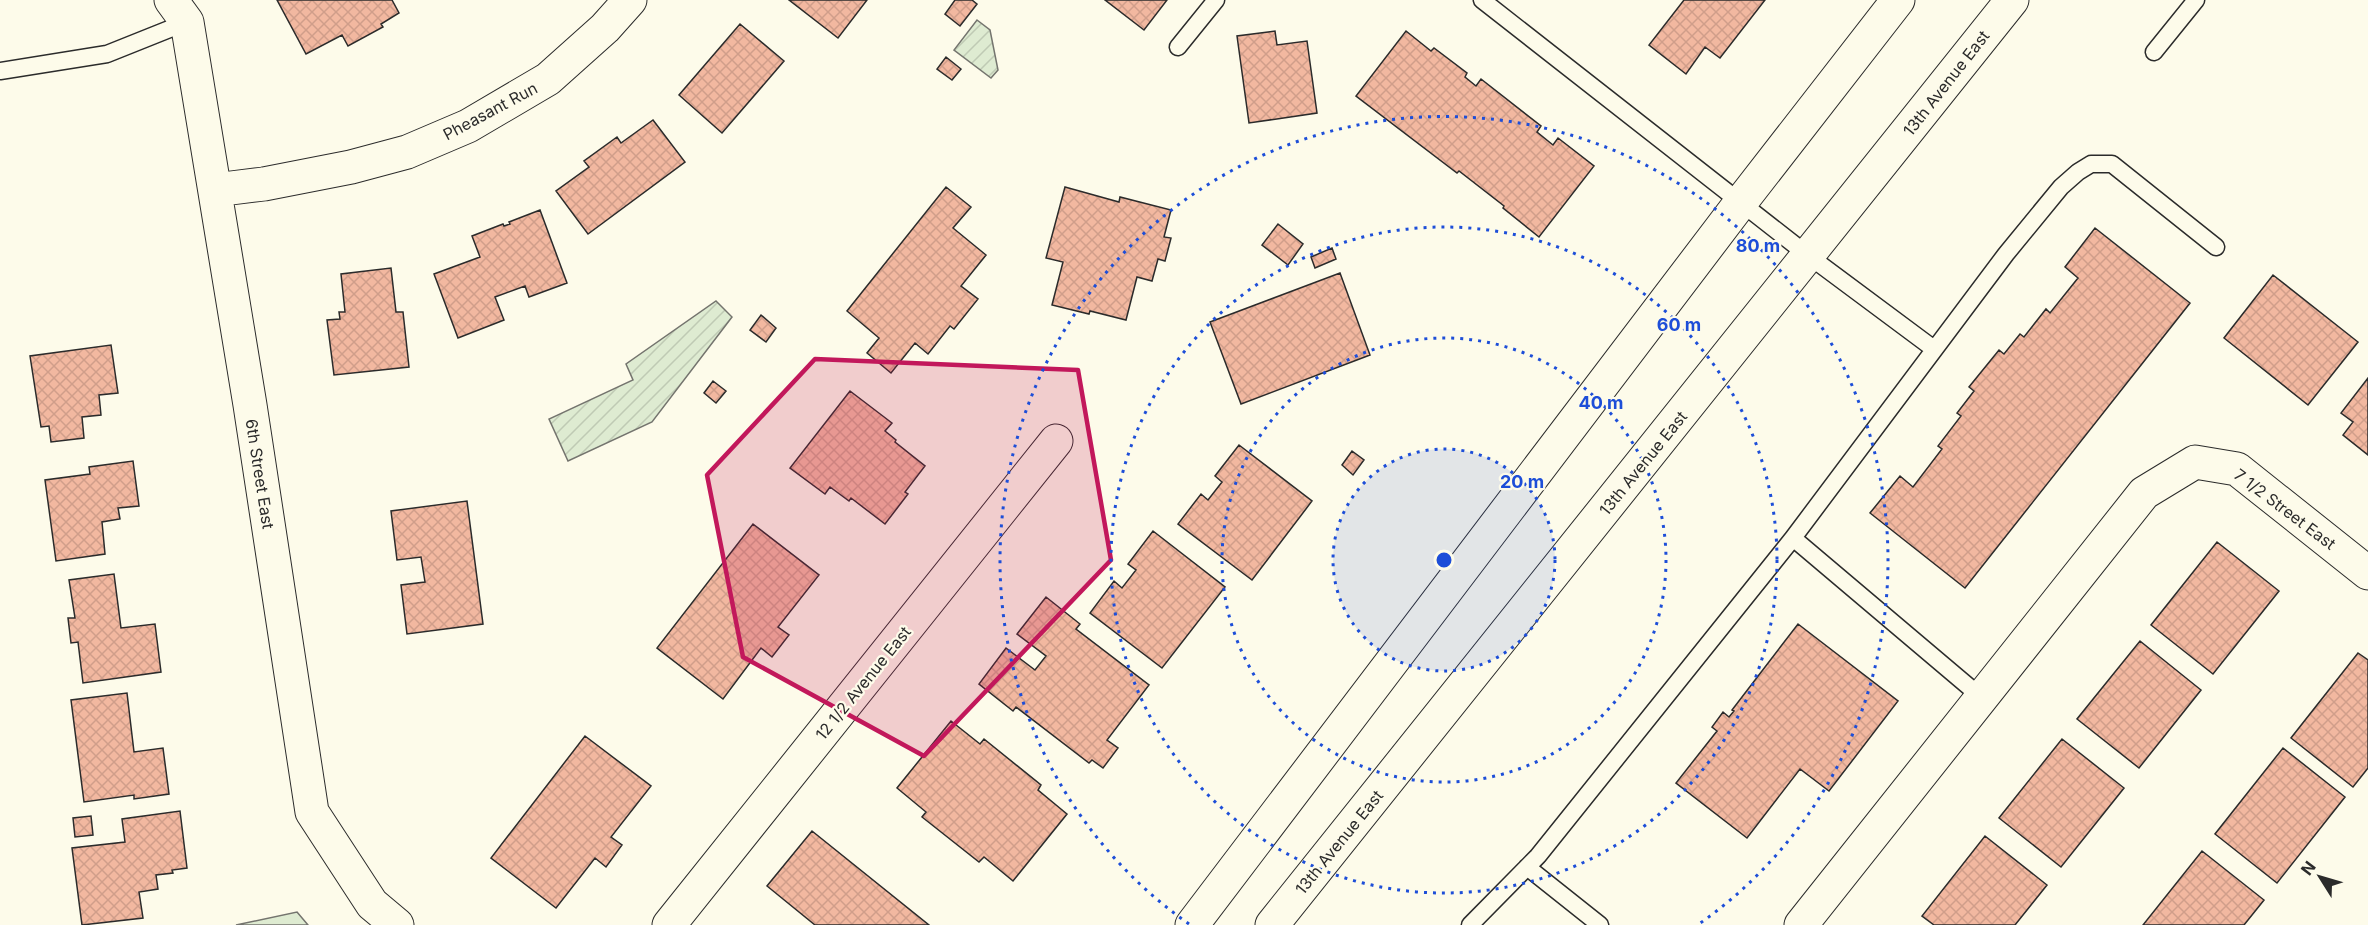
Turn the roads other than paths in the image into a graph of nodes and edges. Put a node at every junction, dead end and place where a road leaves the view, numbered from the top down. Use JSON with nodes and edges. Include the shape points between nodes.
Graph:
{"nodes":[{"id":1,"x":630,"y":0,"type":"edge"},
{"id":2,"x":1216,"y":0,"type":"edge"},
{"id":3,"x":1482,"y":0,"type":"edge"},
{"id":4,"x":1898,"y":0,"type":"edge"},
{"id":5,"x":2012,"y":0,"type":"edge"},
{"id":6,"x":2196,"y":0,"type":"edge"},
{"id":7,"x":179,"y":11,"type":"edge"},
{"id":8,"x":1178,"y":47,"type":"dead end"},
{"id":9,"x":2154,"y":52,"type":"dead end"},
{"id":10,"x":0,"y":71,"type":"edge"},
{"id":11,"x":215,"y":190,"type":"junction"},
{"id":12,"x":1741,"y":202,"type":"junction"},
{"id":13,"x":2216,"y":247,"type":"dead end"},
{"id":14,"x":1809,"y":256,"type":"junction"},
{"id":15,"x":1934,"y":349,"type":"junction"},
{"id":16,"x":1056,"y":441,"type":"dead end"},
{"id":17,"x":1793,"y":538,"type":"junction"},
{"id":18,"x":2368,"y":573,"type":"edge"},
{"id":19,"x":1981,"y":697,"type":"junction"},
{"id":20,"x":1527,"y":867,"type":"junction"},
{"id":21,"x":398,"y":925,"type":"edge"},
{"id":22,"x":669,"y":925,"type":"edge"},
{"id":23,"x":1192,"y":925,"type":"edge"},
{"id":24,"x":1272,"y":925,"type":"edge"},
{"id":25,"x":1470,"y":925,"type":"edge"},
{"id":26,"x":1600,"y":925,"type":"edge"},
{"id":27,"x":1801,"y":925,"type":"edge"}],
"edges":[{"from":1,"to":11,"type":"street","name":"Pheasant Run","via":[[548,79],[468,126],[407,152],[351,167]]},
{"from":2,"to":8,"type":"lane"},
{"from":3,"to":12,"type":"lane"},
{"from":4,"to":12,"type":"street"},
{"from":5,"to":14,"type":"street","name":"13th Avenue East"},
{"from":6,"to":9,"type":"lane"},
{"from":7,"to":10,"type":"lane","via":[[107,54]]},
{"from":7,"to":11,"type":"street","name":"6th Street East"},
{"from":11,"to":21,"type":"street","name":"6th Street East","via":[[312,812],[372,904]]},
{"from":12,"to":14,"type":"lane"},
{"from":12,"to":23,"type":"street"},
{"from":13,"to":15,"type":"lane","via":[[2112,164],[2091,164],[2061,187]]},
{"from":14,"to":15,"type":"lane"},
{"from":14,"to":24,"type":"street","name":"13th Avenue East"},
{"from":15,"to":17,"type":"lane"},
{"from":16,"to":22,"type":"street","name":"12 1/2 Avenue East"},
{"from":17,"to":19,"type":"lane"},
{"from":17,"to":20,"type":"lane"},
{"from":18,"to":19,"type":"street","name":"7 1/2 Street East","via":[[2237,469],[2195,462],[2144,493]]},
{"from":19,"to":27,"type":"street"},
{"from":20,"to":25,"type":"lane"},
{"from":20,"to":26,"type":"lane"}]}
